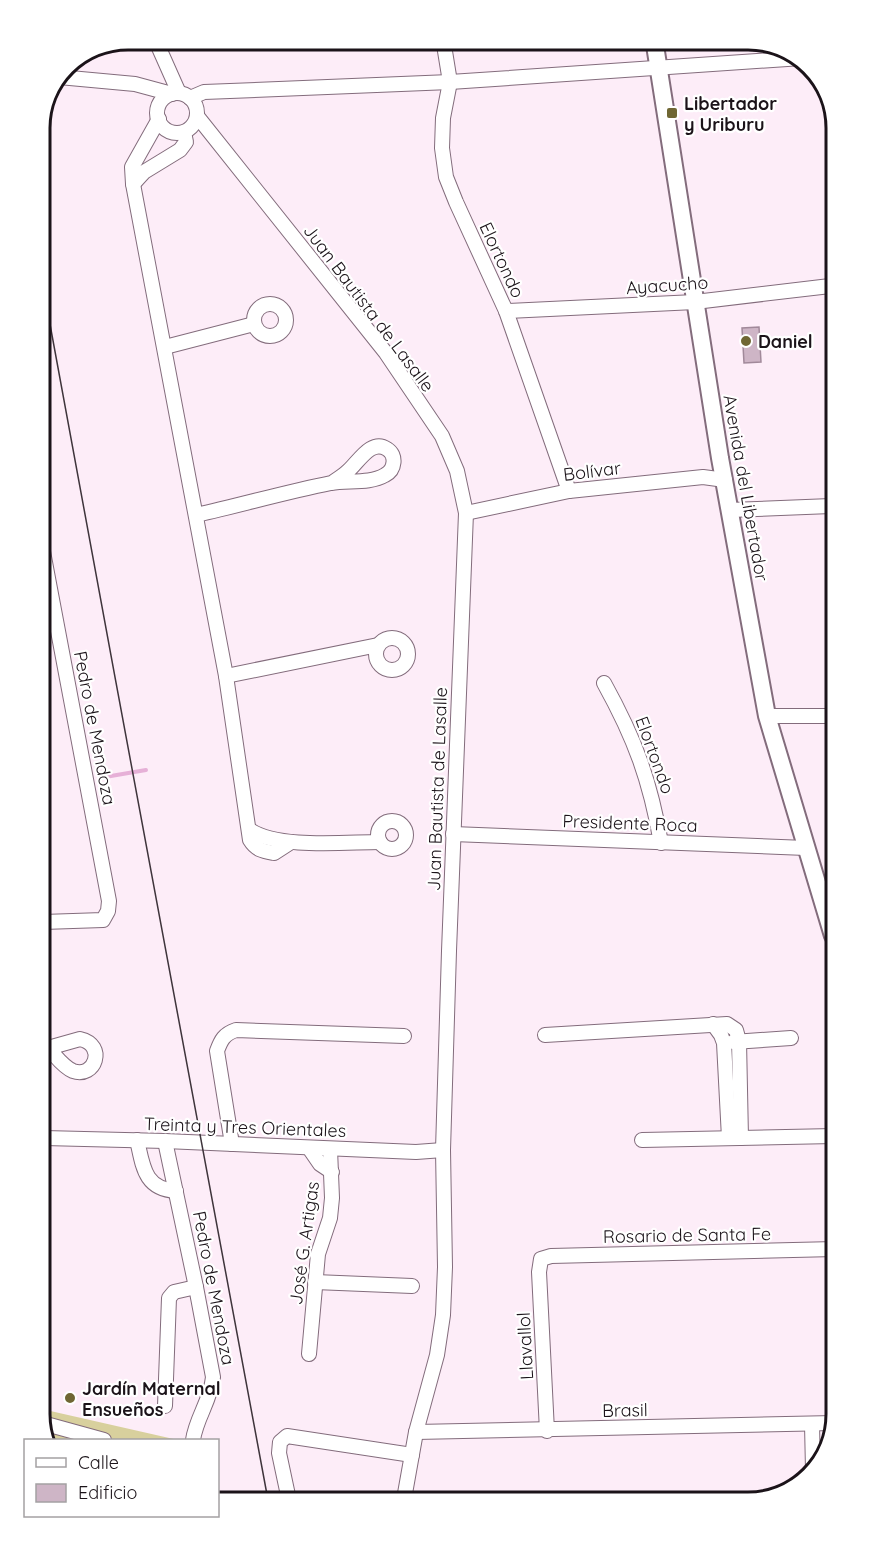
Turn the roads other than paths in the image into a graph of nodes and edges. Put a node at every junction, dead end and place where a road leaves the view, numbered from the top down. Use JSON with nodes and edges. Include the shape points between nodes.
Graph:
{"nodes":[{"id":1,"x":160,"y":50,"type":"edge"},
{"id":2,"x":445,"y":50,"type":"edge"},
{"id":3,"x":655,"y":50,"type":"edge"},
{"id":4,"x":784,"y":59,"type":"edge"},
{"id":5,"x":657,"y":66,"type":"junction"},
{"id":6,"x":67,"y":79,"type":"edge"},
{"id":7,"x":450,"y":82,"type":"junction"},
{"id":8,"x":135,"y":84,"type":"junction"},
{"id":9,"x":180,"y":95,"type":"junction"},
{"id":10,"x":159,"y":113,"type":"junction"},
{"id":11,"x":197,"y":116,"type":"junction"},
{"id":12,"x":186,"y":130,"type":"junction"},
{"id":13,"x":226,"y":153,"type":"junction"},
{"id":14,"x":133,"y":184,"type":"junction"},
{"id":15,"x":826,"y":286,"type":"edge"},
{"id":16,"x":695,"y":302,"type":"junction"},
{"id":17,"x":506,"y":311,"type":"junction"},
{"id":18,"x":254,"y":324,"type":"dead end"},
{"id":19,"x":165,"y":347,"type":"junction"},
{"id":20,"x":725,"y":480,"type":"junction"},
{"id":21,"x":332,"y":483,"type":"dead end"},
{"id":22,"x":569,"y":491,"type":"junction"},
{"id":23,"x":826,"y":506,"type":"edge"},
{"id":24,"x":730,"y":510,"type":"junction"},
{"id":25,"x":466,"y":513,"type":"junction"},
{"id":26,"x":196,"y":515,"type":"junction"},
{"id":27,"x":50,"y":589,"type":"edge"},
{"id":28,"x":378,"y":645,"type":"dead end"},
{"id":29,"x":226,"y":676,"type":"junction"},
{"id":30,"x":604,"y":683,"type":"dead end"},
{"id":31,"x":767,"y":716,"type":"junction"},
{"id":32,"x":826,"y":716,"type":"edge"},
{"id":33,"x":453,"y":834,"type":"junction"},
{"id":34,"x":380,"y":842,"type":"dead end"},
{"id":35,"x":661,"y":843,"type":"junction"},
{"id":36,"x":806,"y":848,"type":"junction"},
{"id":37,"x":826,"y":912,"type":"edge"},
{"id":38,"x":50,"y":922,"type":"edge"},
{"id":39,"x":713,"y":1024,"type":"junction"},
{"id":40,"x":545,"y":1035,"type":"dead end"},
{"id":41,"x":404,"y":1036,"type":"dead end"},
{"id":42,"x":791,"y":1038,"type":"dead end"},
{"id":43,"x":739,"y":1041,"type":"junction"},
{"id":44,"x":724,"y":1043,"type":"junction"},
{"id":45,"x":726,"y":1077,"type":"junction"},
{"id":46,"x":740,"y":1077,"type":"junction"},
{"id":47,"x":826,"y":1136,"type":"edge"},
{"id":48,"x":50,"y":1138,"type":"edge"},
{"id":49,"x":735,"y":1138,"type":"junction"},
{"id":50,"x":137,"y":1140,"type":"junction"},
{"id":51,"x":642,"y":1140,"type":"dead end"},
{"id":52,"x":165,"y":1141,"type":"junction"},
{"id":53,"x":232,"y":1144,"type":"junction"},
{"id":54,"x":309,"y":1148,"type":"junction"},
{"id":55,"x":330,"y":1149,"type":"junction"},
{"id":56,"x":443,"y":1150,"type":"junction"},
{"id":57,"x":332,"y":1172,"type":"junction"},
{"id":58,"x":176,"y":1191,"type":"junction"},
{"id":59,"x":826,"y":1249,"type":"edge"},
{"id":60,"x":541,"y":1259,"type":"joint"},
{"id":61,"x":315,"y":1282,"type":"junction"},
{"id":62,"x":412,"y":1286,"type":"dead end"},
{"id":63,"x":196,"y":1287,"type":"junction"},
{"id":64,"x":309,"y":1354,"type":"dead end"},
{"id":65,"x":165,"y":1406,"type":"dead end"},
{"id":66,"x":825,"y":1423,"type":"edge"},
{"id":67,"x":812,"y":1424,"type":"junction"},
{"id":68,"x":50,"y":1425,"type":"edge"},
{"id":69,"x":547,"y":1431,"type":"junction"},
{"id":70,"x":416,"y":1432,"type":"junction"},
{"id":71,"x":100,"y":1439,"type":"edge"},
{"id":72,"x":193,"y":1439,"type":"edge"},
{"id":73,"x":412,"y":1455,"type":"junction"},
{"id":74,"x":813,"y":1456,"type":"edge"},
{"id":75,"x":287,"y":1491,"type":"edge"},
{"id":76,"x":405,"y":1491,"type":"edge"}],
"edges":[{"from":1,"to":9,"type":"street"},
{"from":2,"to":7,"type":"street","name":"Elortondo"},
{"from":3,"to":5,"type":"main road","name":"Avenida del Libertador"},
{"from":4,"to":5,"type":"street"},
{"from":5,"to":7,"type":"street"},
{"from":5,"to":16,"type":"main road","name":"Avenida del Libertador"},
{"from":6,"to":8,"type":"street"},
{"from":7,"to":9,"type":"street"},
{"from":7,"to":17,"type":"street","name":"Elortondo","via":[[443,118],[446,177]]},
{"from":8,"to":9,"type":"street"},
{"from":8,"to":10,"type":"street"},
{"from":9,"to":10,"type":"street","via":[[162,101]]},
{"from":9,"to":11,"type":"street","via":[[197,110]]},
{"from":10,"to":12,"type":"street","via":[[169,130]]},
{"from":10,"to":14,"type":"street","via":[[132,167]]},
{"from":11,"to":12,"type":"street"},
{"from":11,"to":13,"type":"street","name":"Juan Bautista de Lasalle"},
{"from":12,"to":13,"type":"street","name":"Juan Bautista de Lasalle"},
{"from":12,"to":14,"type":"street","via":[[186,142],[180,150],[144,172]]},
{"from":13,"to":25,"type":"street","name":"Juan Bautista de Lasalle","via":[[386,353],[442,436],[457,471]]},
{"from":14,"to":19,"type":"street"},
{"from":15,"to":16,"type":"street","name":"Ayacucho"},
{"from":16,"to":17,"type":"street","name":"Ayacucho"},
{"from":16,"to":20,"type":"main road","name":"Avenida del Libertador"},
{"from":17,"to":22,"type":"street","name":"Elortondo"},
{"from":18,"to":19,"type":"street"},
{"from":19,"to":26,"type":"street"},
{"from":20,"to":22,"type":"street","name":"Bolívar","via":[[703,477]]},
{"from":20,"to":24,"type":"main road","name":"Avenida del Libertador"},
{"from":21,"to":26,"type":"street"},
{"from":22,"to":25,"type":"street","name":"Bolívar"},
{"from":23,"to":24,"type":"street"},
{"from":24,"to":31,"type":"main road","name":"Avenida del Libertador"},
{"from":25,"to":33,"type":"street","name":"Juan Bautista de Lasalle"},
{"from":26,"to":29,"type":"street"},
{"from":27,"to":38,"type":"street","name":"Pedro de Mendoza","via":[[109,901],[104,920]]},
{"from":28,"to":29,"type":"street"},
{"from":29,"to":34,"type":"street","via":[[254,846],[274,853],[291,842]]},
{"from":30,"to":35,"type":"street","name":"Elortondo","via":[[641,760]]},
{"from":31,"to":32,"type":"street"},
{"from":31,"to":36,"type":"main road","name":"Avenida del Libertador"},
{"from":33,"to":35,"type":"street","name":"Presidente Roca"},
{"from":33,"to":56,"type":"street","name":"Juan Bautista de Lasalle"},
{"from":35,"to":36,"type":"street","name":"Presidente Roca"},
{"from":36,"to":37,"type":"main road","name":"Avenida del Libertador"},
{"from":39,"to":40,"type":"street"},
{"from":39,"to":43,"type":"street","via":[[736,1029]]},
{"from":39,"to":44,"type":"street"},
{"from":41,"to":53,"type":"street","via":[[236,1030],[226,1033],[217,1051]]},
{"from":42,"to":43,"type":"street"},
{"from":43,"to":44,"type":"street"},
{"from":43,"to":46,"type":"street"},
{"from":44,"to":45,"type":"street"},
{"from":45,"to":46,"type":"street"},
{"from":45,"to":49,"type":"street"},
{"from":46,"to":49,"type":"street"},
{"from":47,"to":49,"type":"street"},
{"from":48,"to":50,"type":"street","name":"Treinta y Tres Orientales"},
{"from":49,"to":51,"type":"street"},
{"from":50,"to":52,"type":"street","name":"Treinta y Tres Orientales"},
{"from":50,"to":58,"type":"street","via":[[143,1167],[152,1183],[162,1190]]},
{"from":52,"to":53,"type":"street","name":"Treinta y Tres Orientales"},
{"from":52,"to":58,"type":"street","name":"Pedro de Mendoza"},
{"from":53,"to":54,"type":"street","name":"Treinta y Tres Orientales"},
{"from":54,"to":55,"type":"street","name":"Treinta y Tres Orientales"},
{"from":54,"to":57,"type":"street","name":"José G. Artigas","via":[[320,1164]]},
{"from":55,"to":56,"type":"street","name":"Treinta y Tres Orientales"},
{"from":55,"to":57,"type":"street","name":"José G. Artigas"},
{"from":56,"to":70,"type":"street","name":"Juan Bautista de Lasalle","via":[[443,1315],[437,1355]]},
{"from":57,"to":61,"type":"street","name":"José G. Artigas","via":[[330,1218],[318,1254]]},
{"from":58,"to":63,"type":"street","name":"Pedro de Mendoza"},
{"from":59,"to":60,"type":"street","name":"Rosario de Santa Fe"},
{"from":60,"to":69,"type":"street","name":"Llavallol"},
{"from":61,"to":62,"type":"street"},
{"from":61,"to":64,"type":"street","name":"José G. Artigas"},
{"from":63,"to":65,"type":"street","via":[[174,1292],[169,1298]]},
{"from":63,"to":72,"type":"street","name":"Pedro de Mendoza","via":[[213,1377]]},
{"from":66,"to":67,"type":"street","name":"Brasil"},
{"from":67,"to":69,"type":"street","name":"Brasil"},
{"from":67,"to":74,"type":"street"},
{"from":68,"to":71,"type":"street"},
{"from":69,"to":70,"type":"street","name":"Brasil"},
{"from":70,"to":73,"type":"street","name":"Juan Bautista de Lasalle"},
{"from":73,"to":75,"type":"street","via":[[287,1436],[280,1442],[279,1453]]},
{"from":73,"to":76,"type":"street","name":"Juan Bautista de Lasalle"}]}
